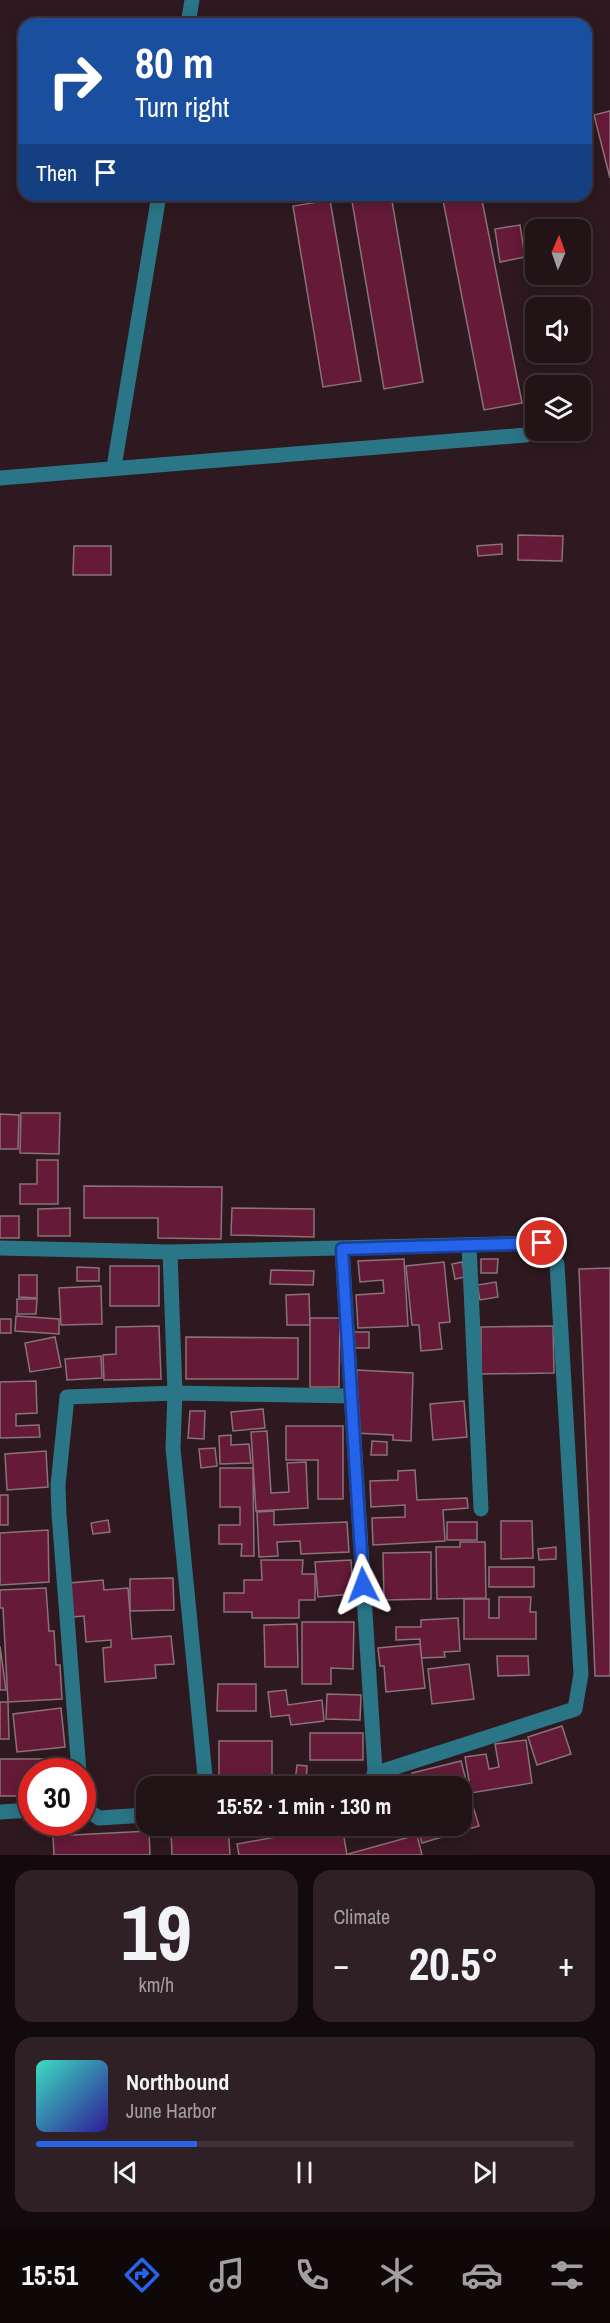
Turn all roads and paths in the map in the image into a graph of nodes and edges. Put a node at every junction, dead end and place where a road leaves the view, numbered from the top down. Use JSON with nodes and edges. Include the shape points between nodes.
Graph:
{"nodes":[{"id":1,"x":192,"y":0,"type":"edge"},
{"id":2,"x":189,"y":18,"type":"edge"},
{"id":3,"x":158,"y":201,"type":"edge"},
{"id":4,"x":525,"y":435,"type":"edge"},
{"id":5,"x":114,"y":467,"type":"junction"},
{"id":6,"x":0,"y":478,"type":"edge"},
{"id":7,"x":470,"y":1245,"type":"junction"},
{"id":8,"x":0,"y":1248,"type":"edge"},
{"id":9,"x":342,"y":1249,"type":"junction"},
{"id":10,"x":170,"y":1252,"type":"junction"},
{"id":11,"x":175,"y":1393,"type":"junction"},
{"id":12,"x":351,"y":1396,"type":"junction"},
{"id":13,"x":482,"y":1509,"type":"dead end"},
{"id":14,"x":78,"y":1758,"type":"edge"},
{"id":15,"x":205,"y":1776,"type":"edge"},
{"id":16,"x":375,"y":1776,"type":"edge"},
{"id":17,"x":386,"y":1776,"type":"edge"},
{"id":18,"x":18,"y":1811,"type":"edge"},
{"id":19,"x":0,"y":1812,"type":"edge"},
{"id":20,"x":96,"y":1816,"type":"edge"},
{"id":21,"x":136,"y":1816,"type":"edge"}],
"edges":[{"from":1,"to":2,"type":"street"},
{"from":3,"to":5,"type":"street"},
{"from":4,"to":5,"type":"street"},
{"from":5,"to":6,"type":"street"},
{"from":7,"to":9,"type":"street"},
{"from":7,"to":13,"type":"street"},
{"from":7,"to":17,"type":"street","via":[[542,1243],[557,1264],[581,1674],[575,1709]]},
{"from":8,"to":10,"type":"street"},
{"from":9,"to":10,"type":"street"},
{"from":9,"to":12,"type":"street"},
{"from":10,"to":11,"type":"street"},
{"from":11,"to":12,"type":"street"},
{"from":11,"to":14,"type":"street","via":[[67,1397],[58,1485]]},
{"from":11,"to":15,"type":"street","via":[[173,1448]]},
{"from":12,"to":16,"type":"street"},
{"from":18,"to":19,"type":"street"},
{"from":20,"to":21,"type":"street"}]}
